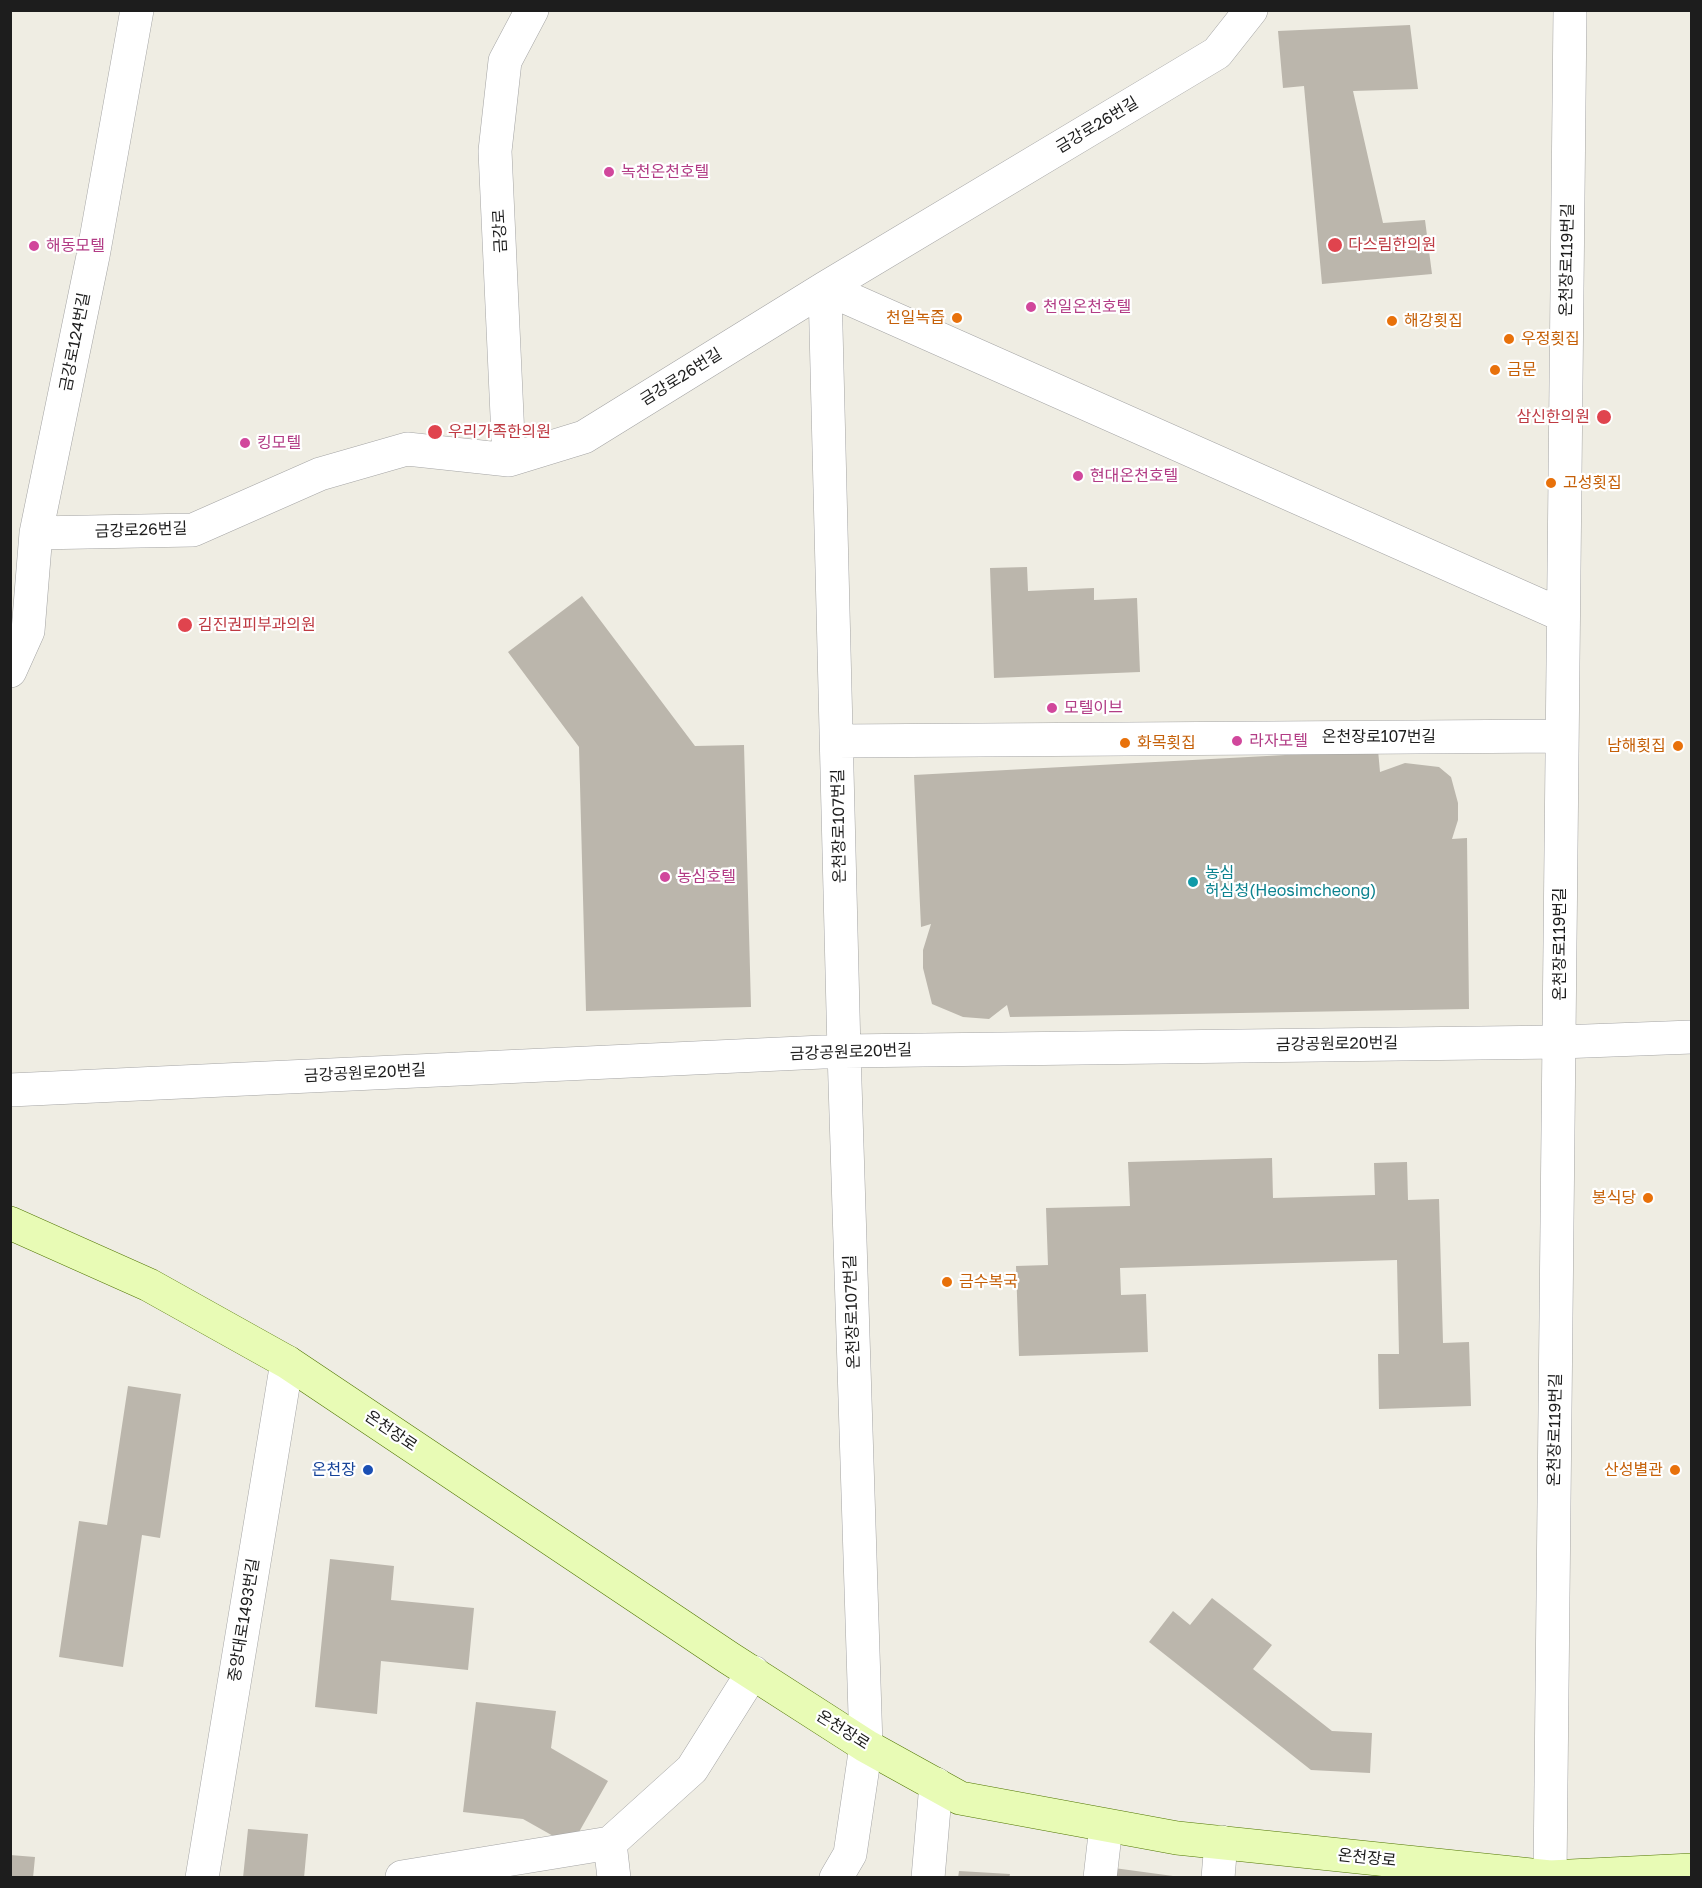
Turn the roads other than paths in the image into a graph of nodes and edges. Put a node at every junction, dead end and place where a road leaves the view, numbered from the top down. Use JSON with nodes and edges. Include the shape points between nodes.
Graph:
{"nodes":[{"id":1,"x":137,"y":10,"type":"edge"},
{"id":2,"x":532,"y":10,"type":"edge"},
{"id":3,"x":1251,"y":10,"type":"edge"},
{"id":4,"x":1570,"y":10,"type":"edge"},
{"id":5,"x":825,"y":288,"type":"junction"},
{"id":6,"x":509,"y":460,"type":"junction"},
{"id":7,"x":36,"y":533,"type":"junction"},
{"id":8,"x":1562,"y":615,"type":"junction"},
{"id":9,"x":10,"y":671,"type":"edge"},
{"id":10,"x":1561,"y":736,"type":"junction"},
{"id":11,"x":837,"y":741,"type":"junction"},
{"id":12,"x":1692,"y":1037,"type":"edge"},
{"id":13,"x":1560,"y":1042,"type":"junction"},
{"id":14,"x":844,"y":1051,"type":"junction"},
{"id":15,"x":10,"y":1090,"type":"edge"},
{"id":16,"x":10,"y":1223,"type":"edge"},
{"id":17,"x":287,"y":1362,"type":"junction"},
{"id":18,"x":753,"y":1672,"type":"junction"},
{"id":19,"x":866,"y":1746,"type":"junction"},
{"id":20,"x":936,"y":1784,"type":"junction"},
{"id":21,"x":1106,"y":1826,"type":"junction"},
{"id":22,"x":1221,"y":1842,"type":"junction"},
{"id":23,"x":610,"y":1843,"type":"junction"},
{"id":24,"x":1692,"y":1870,"type":"edge"},
{"id":25,"x":402,"y":1877,"type":"edge"},
{"id":26,"x":1550,"y":1877,"type":"edge"},
{"id":27,"x":202,"y":1878,"type":"edge"},
{"id":28,"x":614,"y":1878,"type":"edge"},
{"id":29,"x":836,"y":1878,"type":"edge"},
{"id":30,"x":928,"y":1878,"type":"edge"},
{"id":31,"x":1100,"y":1878,"type":"edge"},
{"id":32,"x":1218,"y":1878,"type":"edge"}],
"edges":[{"from":1,"to":7,"type":"street","name":"금강로124번길","via":[[93,256]]},
{"from":2,"to":6,"type":"street","name":"금강로","via":[[505,61],[495,151]]},
{"from":3,"to":5,"type":"street","name":"금강로26번길","via":[[1217,53]]},
{"from":4,"to":8,"type":"street","name":"온천장로119번길"},
{"from":5,"to":6,"type":"street","name":"금강로26번길","via":[[584,437]]},
{"from":5,"to":8,"type":"street"},
{"from":5,"to":11,"type":"street","name":"온천장로107번길"},
{"from":6,"to":7,"type":"street","name":"금강로26번길","via":[[407,449],[320,474],[193,530]]},
{"from":7,"to":9,"type":"street","name":"금강로124번길","via":[[27,631]]},
{"from":8,"to":10,"type":"street","name":"온천장로119번길"},
{"from":10,"to":11,"type":"street","name":"온천장로107번길"},
{"from":10,"to":13,"type":"street","name":"온천장로119번길"},
{"from":11,"to":14,"type":"street","name":"온천장로107번길"},
{"from":12,"to":13,"type":"street","name":"금강공원로20번길"},
{"from":13,"to":14,"type":"street","name":"금강공원로20번길"},
{"from":13,"to":26,"type":"street","name":"온천장로119번길"},
{"from":14,"to":15,"type":"street","name":"금강공원로20번길"},
{"from":14,"to":19,"type":"street","name":"온천장로107번길"},
{"from":16,"to":17,"type":"street","name":"온천장로","via":[[149,1285]]},
{"from":17,"to":18,"type":"street","name":"온천장로"},
{"from":17,"to":27,"type":"street","name":"중앙대로1493번길"},
{"from":18,"to":19,"type":"street","name":"온천장로"},
{"from":18,"to":23,"type":"street","via":[[692,1769]]},
{"from":19,"to":20,"type":"street","name":"온천장로"},
{"from":19,"to":29,"type":"street","name":"온천장로107번길","via":[[850,1854]]},
{"from":20,"to":21,"type":"street","name":"온천장로","via":[[960,1798]]},
{"from":20,"to":30,"type":"street"},
{"from":21,"to":22,"type":"street","name":"온천장로"},
{"from":21,"to":31,"type":"street"},
{"from":22,"to":26,"type":"street","name":"온천장로"},
{"from":22,"to":32,"type":"street"},
{"from":23,"to":25,"type":"street"},
{"from":23,"to":28,"type":"street"},
{"from":24,"to":26,"type":"street","name":"온천장로"}]}
